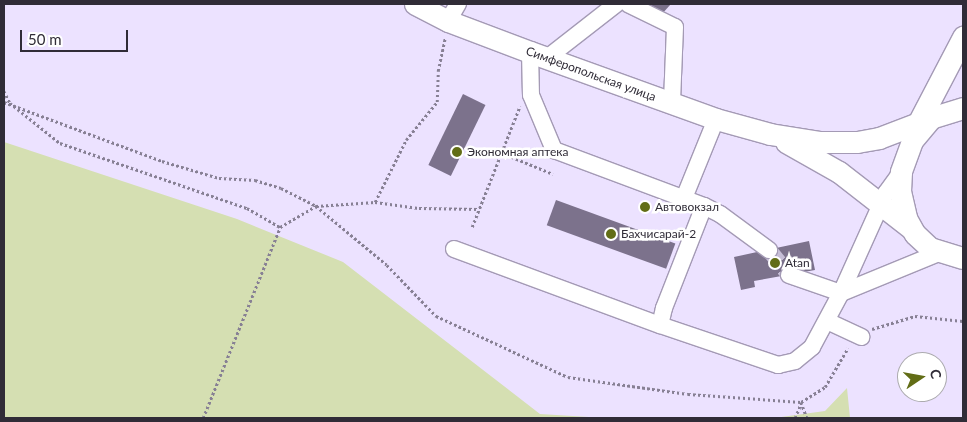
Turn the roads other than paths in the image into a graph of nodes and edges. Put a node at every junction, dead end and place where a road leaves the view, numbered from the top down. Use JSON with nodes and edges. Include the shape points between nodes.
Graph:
{"nodes":[{"id":1,"x":415,"y":4,"type":"edge"},
{"id":2,"x":616,"y":4,"type":"edge"},
{"id":3,"x":628,"y":4,"type":"edge"},
{"id":4,"x":453,"y":12,"type":"edge"},
{"id":5,"x":963,"y":36,"type":"edge"},
{"id":6,"x":539,"y":55,"type":"junction"},
{"id":7,"x":672,"y":103,"type":"junction"},
{"id":8,"x":963,"y":108,"type":"edge"},
{"id":9,"x":716,"y":118,"type":"junction"},
{"id":10,"x":920,"y":127,"type":"junction"},
{"id":11,"x":770,"y":134,"type":"junction"},
{"id":12,"x":901,"y":172,"type":"junction"},
{"id":13,"x":684,"y":198,"type":"junction"},
{"id":14,"x":704,"y":206,"type":"junction"},
{"id":15,"x":880,"y":206,"type":"junction"},
{"id":16,"x":911,"y":228,"type":"junction"},
{"id":17,"x":454,"y":250,"type":"dead end"},
{"id":18,"x":769,"y":250,"type":"tunnel mouth"},
{"id":19,"x":941,"y":252,"type":"junction"},
{"id":20,"x":963,"y":258,"type":"edge"},
{"id":21,"x":789,"y":275,"type":"tunnel mouth"},
{"id":22,"x":842,"y":293,"type":"junction"},
{"id":23,"x":826,"y":321,"type":"junction"},
{"id":24,"x":660,"y":325,"type":"junction"},
{"id":25,"x":861,"y":337,"type":"dead end"}],
"edges":[{"from":1,"to":4,"type":"main road","name":"Симферопольская улица"},
{"from":2,"to":6,"type":"lane"},
{"from":3,"to":7,"type":"lane","via":[[675,27]]},
{"from":4,"to":6,"type":"main road","name":"Симферопольская улица"},
{"from":5,"to":10,"type":"main road"},
{"from":6,"to":7,"type":"main road","name":"Симферопольская улица"},
{"from":6,"to":13,"type":"lane","via":[[531,95],[554,150]]},
{"from":7,"to":9,"type":"main road","name":"Симферопольская улица"},
{"from":8,"to":10,"type":"main road","name":"Симферопольская улица"},
{"from":9,"to":11,"type":"main road","name":"Симферопольская улица"},
{"from":9,"to":13,"type":"lane"},
{"from":10,"to":11,"type":"main road","name":"Симферопольская улица","via":[[850,143]]},
{"from":10,"to":12,"type":"main road"},
{"from":11,"to":15,"type":"main road","name":"Симферопольская улица","via":[[839,172]]},
{"from":12,"to":15,"type":"lane"},
{"from":12,"to":16,"type":"main road","via":[[900,191]]},
{"from":13,"to":14,"type":"lane"},
{"from":14,"to":18,"type":"lane"},
{"from":14,"to":24,"type":"lane"},
{"from":15,"to":16,"type":"main road","name":"Симферопольская улица"},
{"from":15,"to":22,"type":"lane"},
{"from":16,"to":19,"type":"main road","name":"Симферопольская улица","via":[[922,242]]},
{"from":17,"to":24,"type":"lane"},
{"from":19,"to":20,"type":"main road","name":"Симферопольская улица"},
{"from":19,"to":22,"type":"lane"},
{"from":21,"to":22,"type":"lane"},
{"from":22,"to":23,"type":"lane"},
{"from":23,"to":24,"type":"lane","via":[[812,347],[795,362],[778,365]]},
{"from":23,"to":25,"type":"lane"}]}
